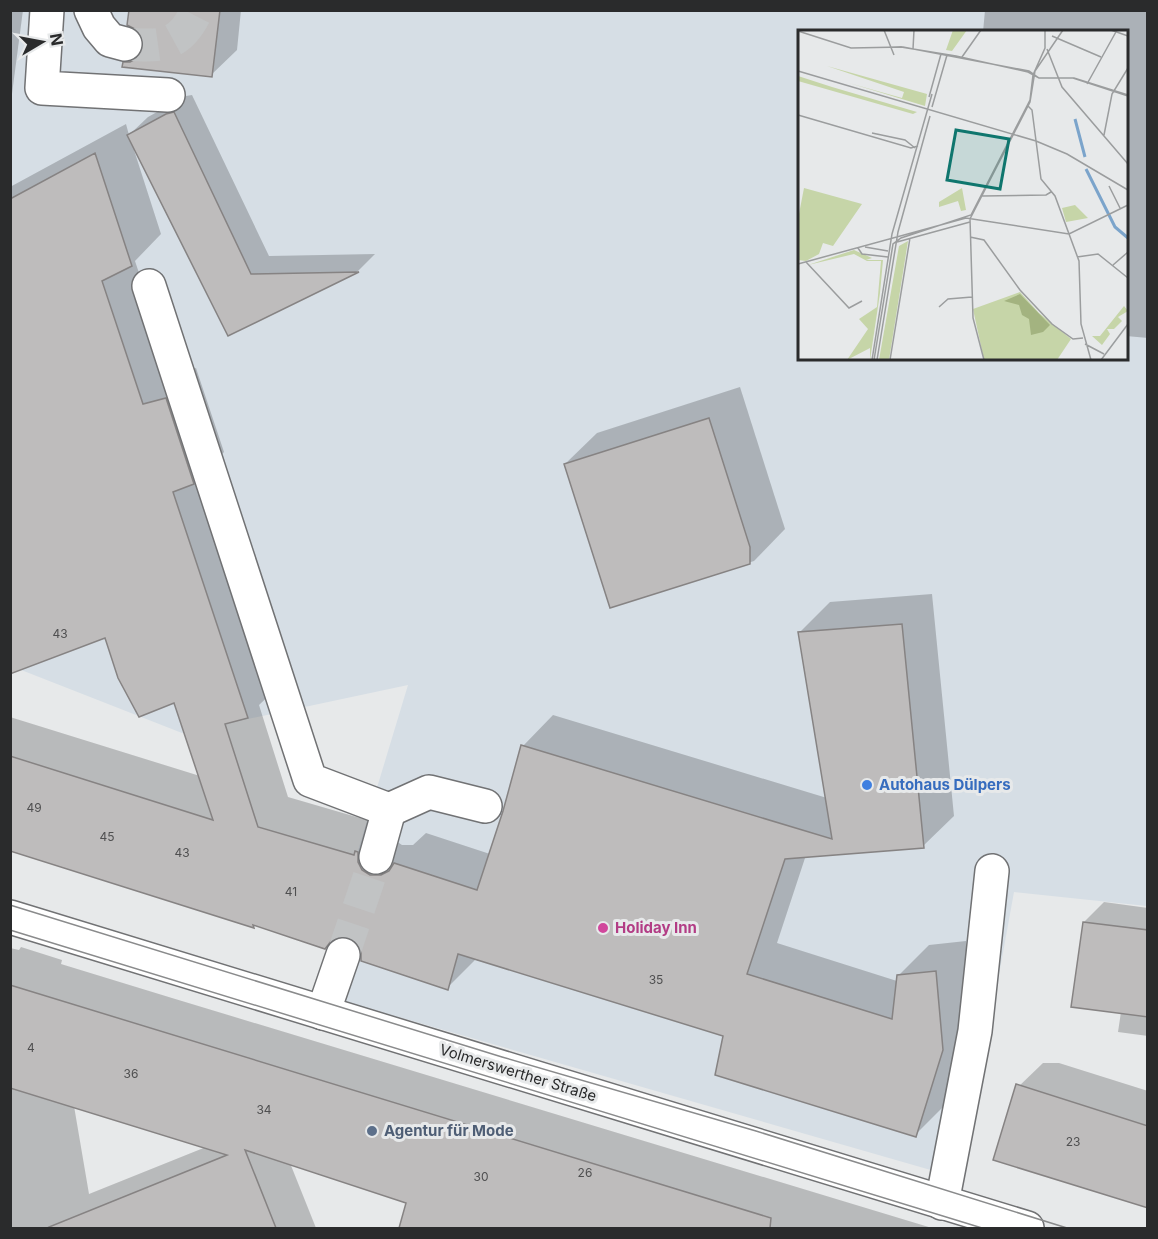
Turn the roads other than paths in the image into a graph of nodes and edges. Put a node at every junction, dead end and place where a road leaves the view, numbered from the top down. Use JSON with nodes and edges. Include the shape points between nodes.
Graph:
{"nodes":[{"id":1,"x":47,"y":10,"type":"edge"},
{"id":2,"x":91,"y":10,"type":"edge"},
{"id":3,"x":125,"y":44,"type":"tunnel mouth"},
{"id":4,"x":168,"y":95,"type":"dead end"},
{"id":5,"x":149,"y":286,"type":"dead end"},
{"id":6,"x":485,"y":806,"type":"dead end"},
{"id":7,"x":389,"y":810,"type":"junction"},
{"id":8,"x":376,"y":857,"type":"tunnel mouth"},
{"id":9,"x":992,"y":871,"type":"dead end"},
{"id":10,"x":10,"y":917,"type":"edge"},
{"id":11,"x":343,"y":955,"type":"tunnel mouth"},
{"id":12,"x":323,"y":1013,"type":"junction"},
{"id":13,"x":942,"y":1203,"type":"junction"},
{"id":14,"x":1027,"y":1228,"type":"edge"}],
"edges":[{"from":1,"to":4,"type":"street","via":[[42,88]]},
{"from":2,"to":3,"type":"street","via":[[110,40]]},
{"from":5,"to":7,"type":"street","via":[[310,780]]},
{"from":6,"to":7,"type":"street","via":[[429,792]]},
{"from":7,"to":8,"type":"street"},
{"from":9,"to":13,"type":"street","via":[[975,1031]]},
{"from":10,"to":12,"type":"street","name":"Volmerswerther Straße"},
{"from":11,"to":12,"type":"street"},
{"from":12,"to":13,"type":"street","name":"Volmerswerther Straße"},
{"from":13,"to":14,"type":"street","name":"Volmerswerther Straße"}]}
